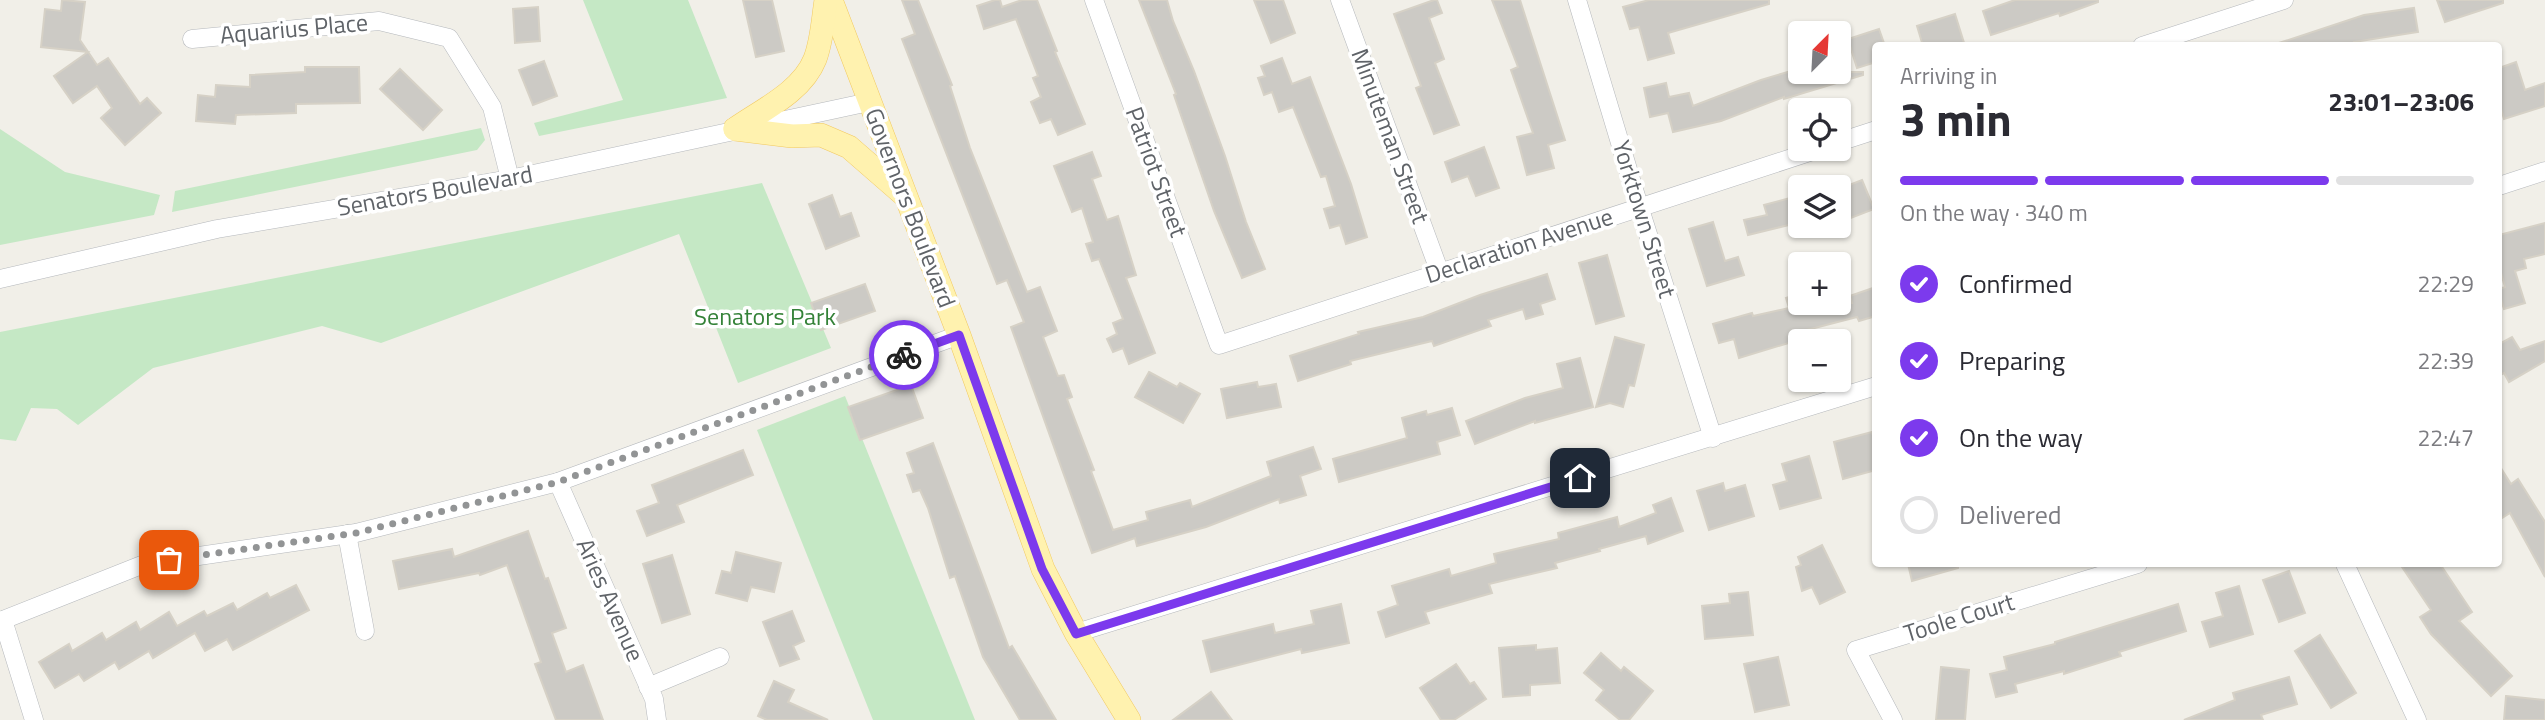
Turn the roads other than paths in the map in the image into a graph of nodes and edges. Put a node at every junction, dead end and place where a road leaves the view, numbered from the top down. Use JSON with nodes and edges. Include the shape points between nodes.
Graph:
{"nodes":[{"id":1,"x":826,"y":0,"type":"edge"},
{"id":2,"x":831,"y":0,"type":"edge"},
{"id":3,"x":1094,"y":0,"type":"edge"},
{"id":4,"x":1340,"y":0,"type":"edge"},
{"id":5,"x":1577,"y":0,"type":"edge"},
{"id":6,"x":2284,"y":0,"type":"edge"},
{"id":7,"x":192,"y":39,"type":"dead end"},
{"id":8,"x":2154,"y":42,"type":"edge"},
{"id":9,"x":869,"y":102,"type":"junction"},
{"id":10,"x":735,"y":129,"type":"junction"},
{"id":11,"x":1872,"y":131,"type":"edge"},
{"id":12,"x":1851,"y":138,"type":"edge"},
{"id":13,"x":1788,"y":159,"type":"edge"},
{"id":14,"x":2545,"y":172,"type":"edge"},
{"id":15,"x":510,"y":179,"type":"junction"},
{"id":16,"x":2502,"y":185,"type":"edge"},
{"id":17,"x":904,"y":195,"type":"junction"},
{"id":18,"x":1639,"y":206,"type":"junction"},
{"id":19,"x":1440,"y":273,"type":"junction"},
{"id":20,"x":0,"y":279,"type":"edge"},
{"id":21,"x":959,"y":335,"type":"junction"},
{"id":22,"x":1219,"y":345,"type":"joint"},
{"id":23,"x":1872,"y":387,"type":"edge"},
{"id":24,"x":1713,"y":438,"type":"junction"},
{"id":25,"x":558,"y":482,"type":"junction"},
{"id":26,"x":347,"y":534,"type":"junction"},
{"id":27,"x":2128,"y":567,"type":"edge"},
{"id":28,"x":2346,"y":567,"type":"edge"},
{"id":29,"x":1,"y":620,"type":"edge"},
{"id":30,"x":365,"y":631,"type":"dead end"},
{"id":31,"x":1076,"y":634,"type":"junction"},
{"id":32,"x":720,"y":657,"type":"dead end"},
{"id":33,"x":648,"y":687,"type":"junction"},
{"id":34,"x":34,"y":720,"type":"edge"},
{"id":35,"x":657,"y":720,"type":"edge"},
{"id":36,"x":1129,"y":720,"type":"edge"},
{"id":37,"x":1892,"y":720,"type":"edge"},
{"id":38,"x":2417,"y":720,"type":"edge"}],
"edges":[{"from":1,"to":10,"type":"main road","via":[[815,60],[803,79],[786,96]]},
{"from":2,"to":9,"type":"main road","name":"Governors Boulevard"},
{"from":3,"to":22,"type":"street","name":"Patriot Street"},
{"from":4,"to":19,"type":"street","name":"Minuteman Street"},
{"from":5,"to":18,"type":"street","name":"Yorktown Street"},
{"from":6,"to":8,"type":"street"},
{"from":7,"to":15,"type":"street","name":"Aquarius Place","via":[[379,21],[449,38],[492,107]]},
{"from":9,"to":10,"type":"street","name":"Senators Boulevard"},
{"from":9,"to":17,"type":"main road","name":"Governors Boulevard"},
{"from":10,"to":15,"type":"street","name":"Senators Boulevard"},
{"from":10,"to":17,"type":"main road","via":[[821,135],[849,146]]},
{"from":11,"to":12,"type":"street"},
{"from":13,"to":18,"type":"street","name":"Declaration Avenue"},
{"from":14,"to":16,"type":"street"},
{"from":15,"to":20,"type":"street","name":"Senators Boulevard","via":[[218,229]]},
{"from":17,"to":21,"type":"main road","name":"Governors Boulevard"},
{"from":18,"to":19,"type":"street","name":"Declaration Avenue"},
{"from":18,"to":24,"type":"street","name":"Yorktown Street"},
{"from":19,"to":22,"type":"street","name":"Declaration Avenue"},
{"from":21,"to":25,"type":"street"},
{"from":21,"to":31,"type":"main road","name":"Governors Boulevard","via":[[1042,569]]},
{"from":23,"to":24,"type":"street"},
{"from":24,"to":31,"type":"street"},
{"from":25,"to":26,"type":"street"},
{"from":25,"to":33,"type":"street","name":"Aries Avenue"},
{"from":26,"to":29,"type":"street","via":[[144,564]]},
{"from":26,"to":30,"type":"street"},
{"from":27,"to":37,"type":"street","name":"Toole Court","via":[[1856,650]]},
{"from":28,"to":38,"type":"street"},
{"from":29,"to":34,"type":"street"},
{"from":31,"to":36,"type":"main road","name":"Governors Boulevard"},
{"from":32,"to":33,"type":"street"},
{"from":33,"to":35,"type":"street","name":"Aries Avenue"}]}
